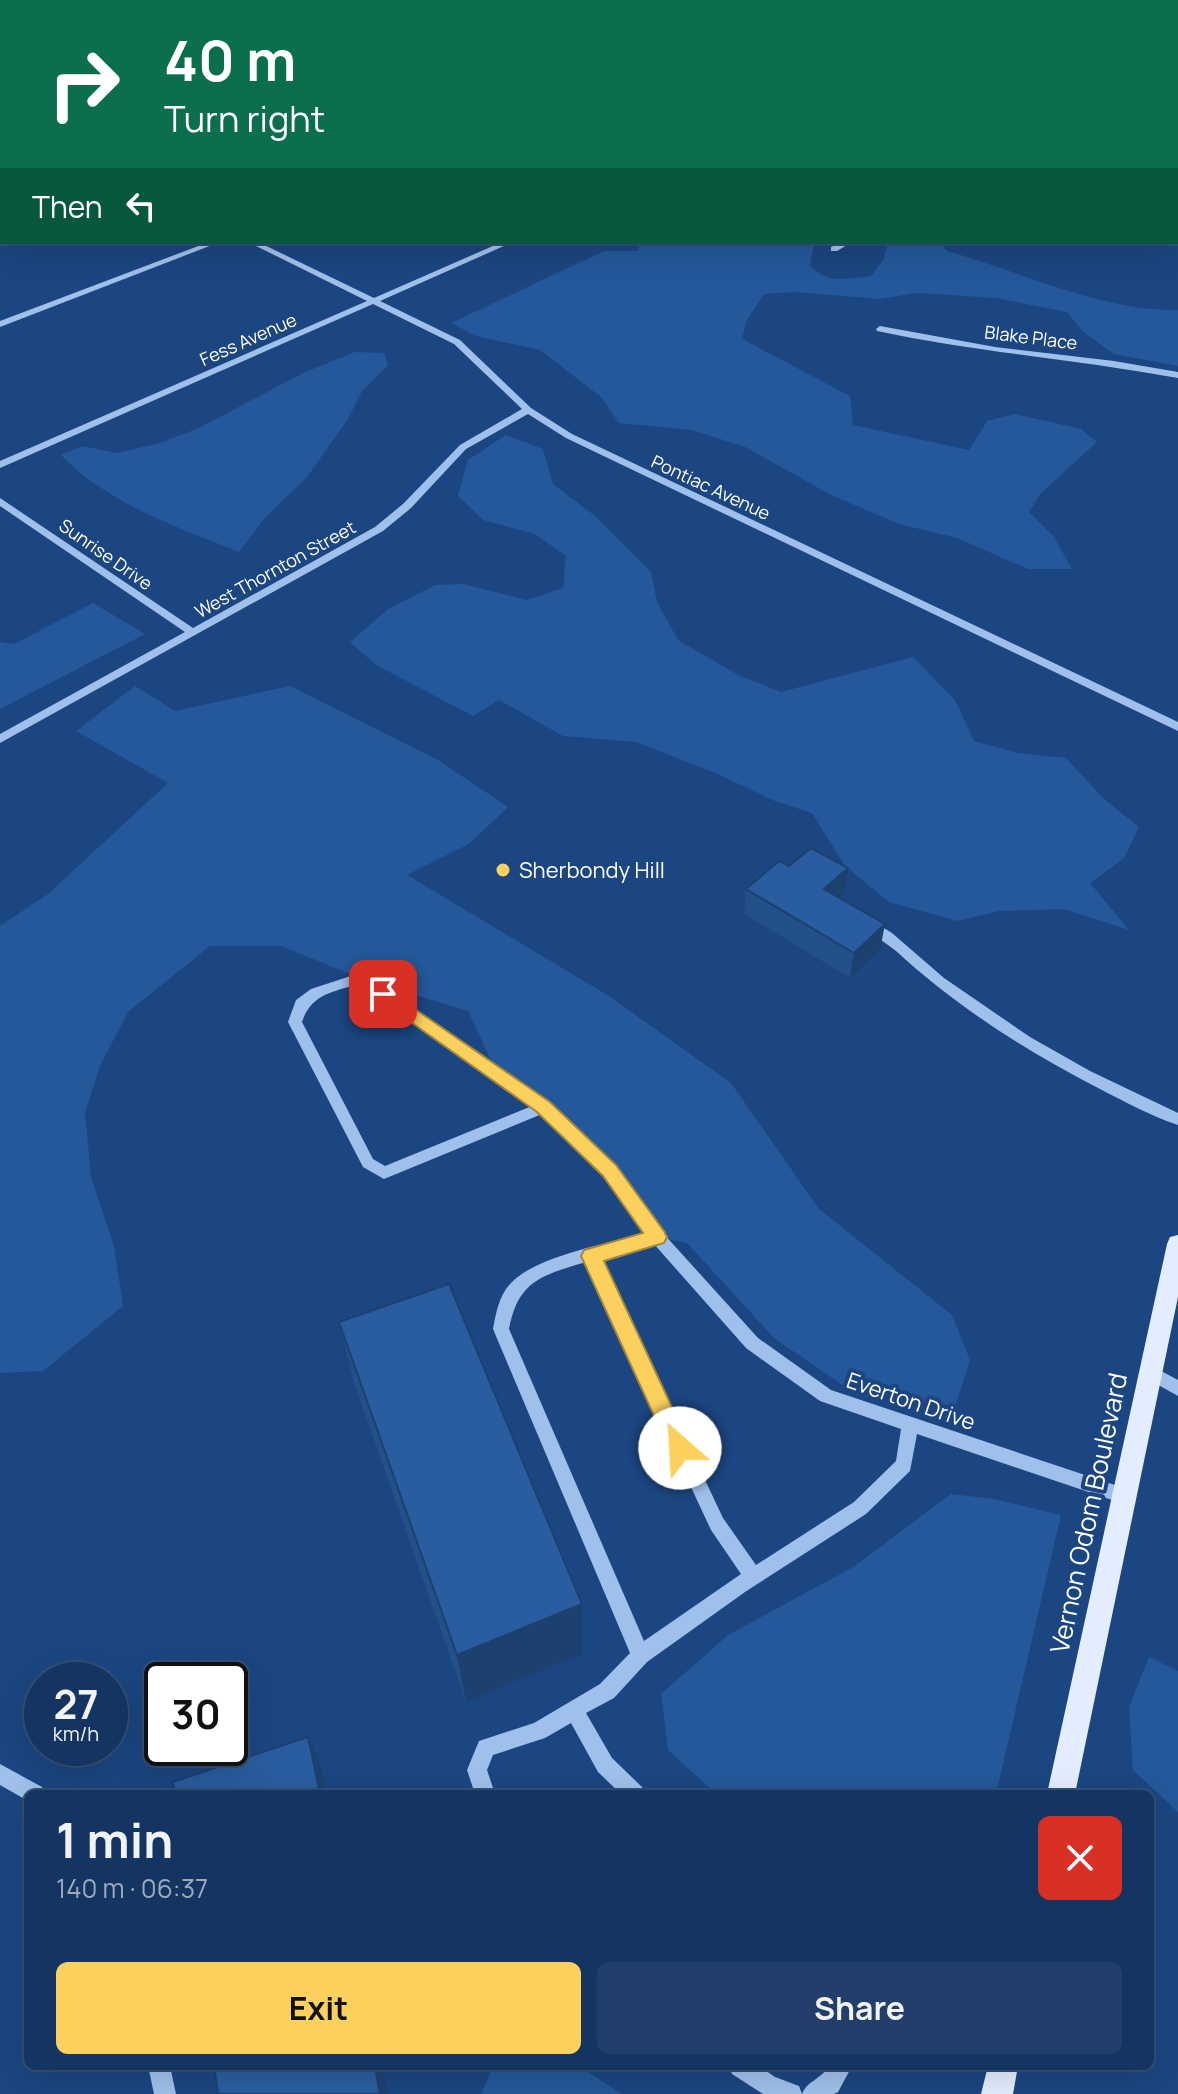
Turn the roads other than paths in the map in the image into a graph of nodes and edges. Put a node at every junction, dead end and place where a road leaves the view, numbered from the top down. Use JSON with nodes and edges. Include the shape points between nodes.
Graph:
{"nodes":[{"id":1,"x":211,"y":244,"type":"edge"},
{"id":2,"x":256,"y":244,"type":"edge"},
{"id":3,"x":504,"y":244,"type":"edge"},
{"id":4,"x":844,"y":244,"type":"edge"},
{"id":5,"x":834,"y":249,"type":"dead end"},
{"id":6,"x":373,"y":301,"type":"junction"},
{"id":7,"x":0,"y":324,"type":"edge"},
{"id":8,"x":880,"y":329,"type":"dead end"},
{"id":9,"x":1178,"y":375,"type":"edge"},
{"id":10,"x":528,"y":410,"type":"junction"},
{"id":11,"x":0,"y":465,"type":"edge"},
{"id":12,"x":0,"y":501,"type":"edge"},
{"id":13,"x":193,"y":633,"type":"junction"},
{"id":14,"x":1178,"y":727,"type":"edge"},
{"id":15,"x":0,"y":739,"type":"edge"},
{"id":16,"x":854,"y":915,"type":"edge"},
{"id":17,"x":544,"y":1107,"type":"junction"},
{"id":18,"x":1178,"y":1119,"type":"edge"},
{"id":19,"x":657,"y":1237,"type":"junction"},
{"id":20,"x":1178,"y":1244,"type":"edge"},
{"id":21,"x":591,"y":1256,"type":"junction"},
{"id":22,"x":1150,"y":1372,"type":"junction"},
{"id":23,"x":1178,"y":1389,"type":"edge"},
{"id":24,"x":910,"y":1426,"type":"junction"},
{"id":25,"x":1124,"y":1496,"type":"junction"},
{"id":26,"x":754,"y":1577,"type":"junction"},
{"id":27,"x":640,"y":1655,"type":"junction"},
{"id":28,"x":574,"y":1710,"type":"junction"},
{"id":29,"x":0,"y":1774,"type":"edge"},
{"id":30,"x":28,"y":1790,"type":"edge"},
{"id":31,"x":484,"y":1790,"type":"edge"},
{"id":32,"x":631,"y":1790,"type":"edge"},
{"id":33,"x":1062,"y":1790,"type":"edge"},
{"id":34,"x":160,"y":2070,"type":"edge"},
{"id":35,"x":746,"y":2070,"type":"edge"},
{"id":36,"x":839,"y":2070,"type":"edge"},
{"id":37,"x":1002,"y":2070,"type":"edge"},
{"id":38,"x":165,"y":2094,"type":"edge"},
{"id":39,"x":791,"y":2094,"type":"edge"},
{"id":40,"x":813,"y":2094,"type":"edge"},
{"id":41,"x":997,"y":2094,"type":"edge"}],
"edges":[{"from":1,"to":7,"type":"street"},
{"from":2,"to":6,"type":"street","name":"Pontiac Avenue"},
{"from":3,"to":6,"type":"street","name":"Fess Avenue"},
{"from":4,"to":5,"type":"street"},
{"from":6,"to":10,"type":"street","name":"Pontiac Avenue","via":[[457,342]]},
{"from":6,"to":11,"type":"street","name":"Fess Avenue"},
{"from":8,"to":9,"type":"street","name":"Blake Place"},
{"from":10,"to":13,"type":"street","name":"West Thornton Street","via":[[463,447],[379,529]]},
{"from":10,"to":14,"type":"street","name":"Pontiac Avenue","via":[[646,474]]},
{"from":12,"to":13,"type":"street","name":"Sunrise Drive"},
{"from":13,"to":15,"type":"street","name":"West Thornton Street"},
{"from":16,"to":18,"type":"street","via":[[1011,1032],[1119,1094]]},
{"from":17,"to":17,"type":"street","name":"Everton Drive","via":[[360,978],[316,993],[301,1004],[295,1022],[368,1163],[384,1173]]},
{"from":17,"to":19,"type":"street","name":"Everton Drive","via":[[610,1171]]},
{"from":19,"to":21,"type":"street"},
{"from":19,"to":24,"type":"street","name":"Everton Drive","via":[[752,1343],[826,1396]]},
{"from":20,"to":22,"type":"main road","name":"Vernon Odom Boulevard"},
{"from":21,"to":26,"type":"street","via":[[717,1524]]},
{"from":21,"to":27,"type":"street","via":[[520,1284],[505,1305],[501,1329]]},
{"from":22,"to":23,"type":"street"},
{"from":22,"to":25,"type":"main road","name":"Vernon Odom Boulevard"},
{"from":24,"to":25,"type":"street","name":"Everton Drive"},
{"from":24,"to":26,"type":"street","via":[[904,1465],[886,1486]]},
{"from":25,"to":33,"type":"main road","name":"Vernon Odom Boulevard"},
{"from":26,"to":27,"type":"street"},
{"from":27,"to":28,"type":"street","via":[[607,1691]]},
{"from":28,"to":31,"type":"street","via":[[538,1731],[486,1748],[477,1770]]},
{"from":28,"to":32,"type":"street","via":[[605,1765]]},
{"from":29,"to":30,"type":"street"},
{"from":34,"to":38,"type":"street"},
{"from":35,"to":39,"type":"street"},
{"from":36,"to":40,"type":"street","via":[[830,2084]]},
{"from":37,"to":41,"type":"main road"}]}
